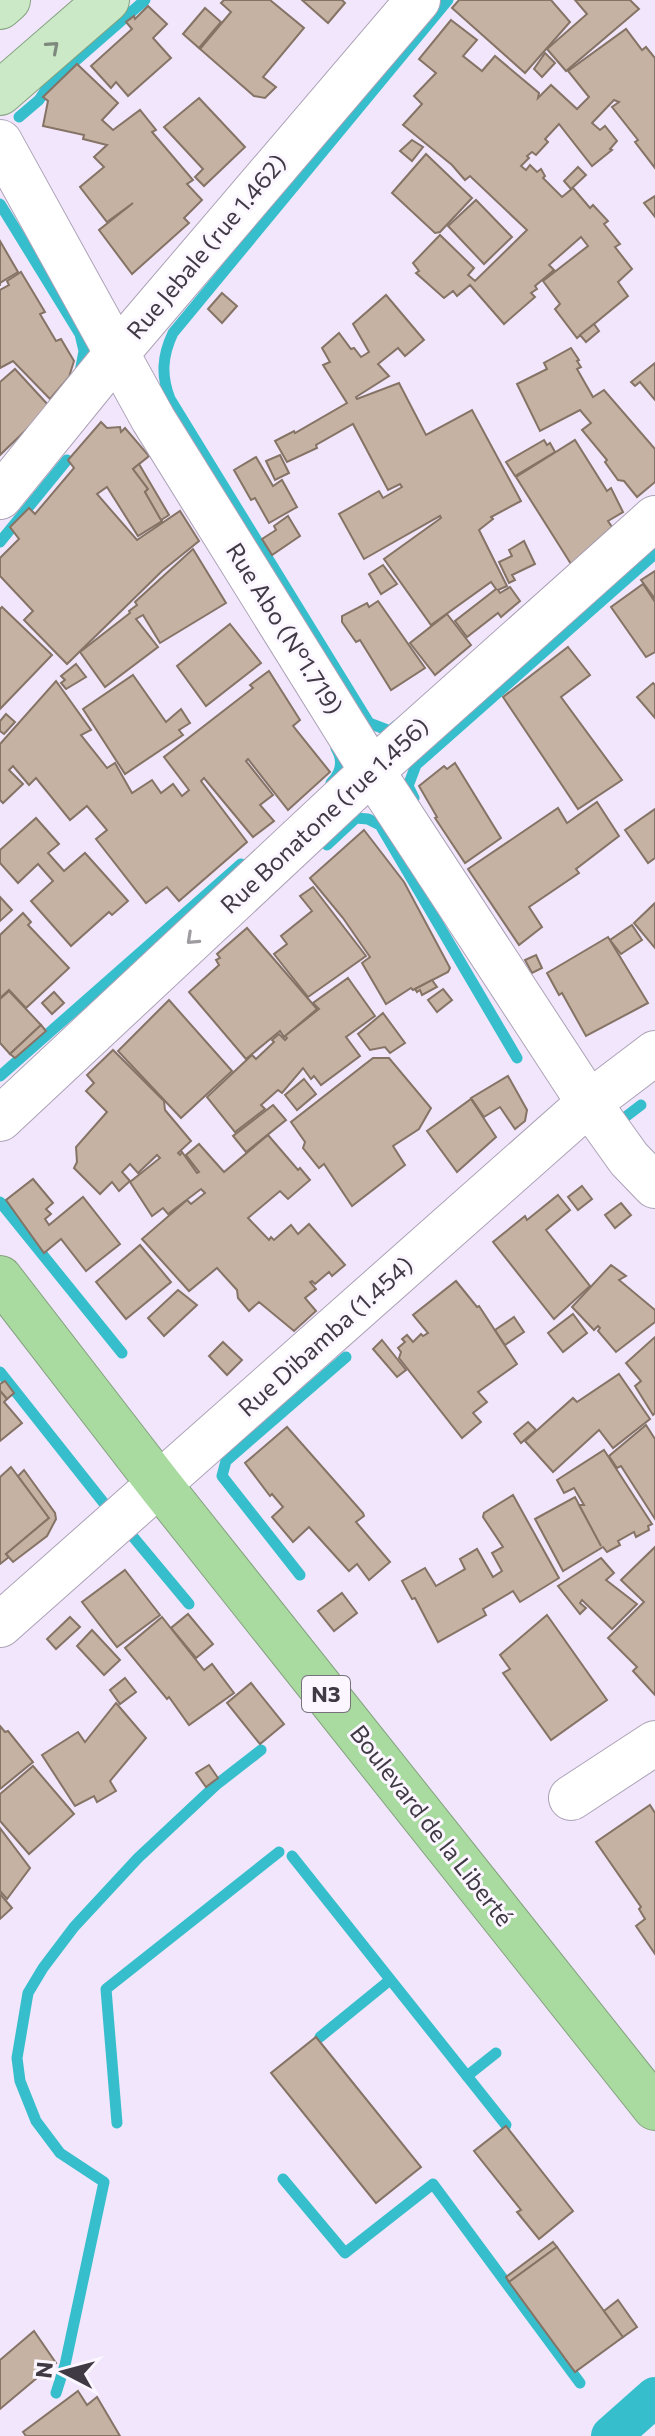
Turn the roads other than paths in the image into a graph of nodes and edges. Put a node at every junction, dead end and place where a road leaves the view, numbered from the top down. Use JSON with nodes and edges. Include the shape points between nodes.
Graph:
{"nodes":[{"id":1,"x":8,"y":0,"type":"edge"},
{"id":2,"x":107,"y":0,"type":"edge"},
{"id":3,"x":418,"y":0,"type":"edge"},
{"id":4,"x":0,"y":7,"type":"edge"},
{"id":5,"x":0,"y":93,"type":"edge"},
{"id":6,"x":0,"y":142,"type":"edge"},
{"id":7,"x":117,"y":353,"type":"junction"},
{"id":8,"x":0,"y":497,"type":"edge"},
{"id":9,"x":655,"y":518,"type":"edge"},
{"id":10,"x":372,"y":771,"type":"junction"},
{"id":11,"x":655,"y":1053,"type":"edge"},
{"id":12,"x":589,"y":1103,"type":"junction"},
{"id":13,"x":0,"y":1119,"type":"edge"},
{"id":14,"x":655,"y":1186,"type":"edge"},
{"id":15,"x":0,"y":1278,"type":"edge"},
{"id":16,"x":159,"y":1484,"type":"junction"},
{"id":17,"x":0,"y":1625,"type":"edge"},
{"id":18,"x":655,"y":1743,"type":"edge"},
{"id":19,"x":571,"y":1798,"type":"dead end"},
{"id":20,"x":655,"y":2108,"type":"edge"}],
"edges":[{"from":1,"to":4,"type":"main road"},
{"from":5,"to":2,"type":"main road","one_way":true},
{"from":3,"to":7,"type":"street","name":"Rue Jebale (rue 1.462)"},
{"from":6,"to":7,"type":"street","name":"Rue Abo (N°1.719)"},
{"from":7,"to":8,"type":"street","name":"Rue Jebale (rue 1.462)"},
{"from":7,"to":10,"type":"street","name":"Rue Abo (N°1.719)"},
{"from":9,"to":10,"type":"street","name":"Rue Bonatone (rue 1.456)"},
{"from":10,"to":12,"type":"street","name":"Rue Abo (N°1.719)"},
{"from":10,"to":13,"type":"street","name":"Rue Bonatone (rue 1.456)","one_way":true},
{"from":11,"to":12,"type":"street","name":"Rue Dibamba (1.454)"},
{"from":12,"to":14,"type":"street","name":"Rue Abo (N°1.719)"},
{"from":12,"to":16,"type":"street","name":"Rue Dibamba (1.454)"},
{"from":15,"to":16,"type":"highway","name":"Boulevard de la Liberté","number":"N3"},
{"from":16,"to":17,"type":"street","name":"Rue Dibamba (1.454)"},
{"from":16,"to":20,"type":"highway","name":"Boulevard de la Liberté","number":"N3"},
{"from":18,"to":19,"type":"street"}]}
